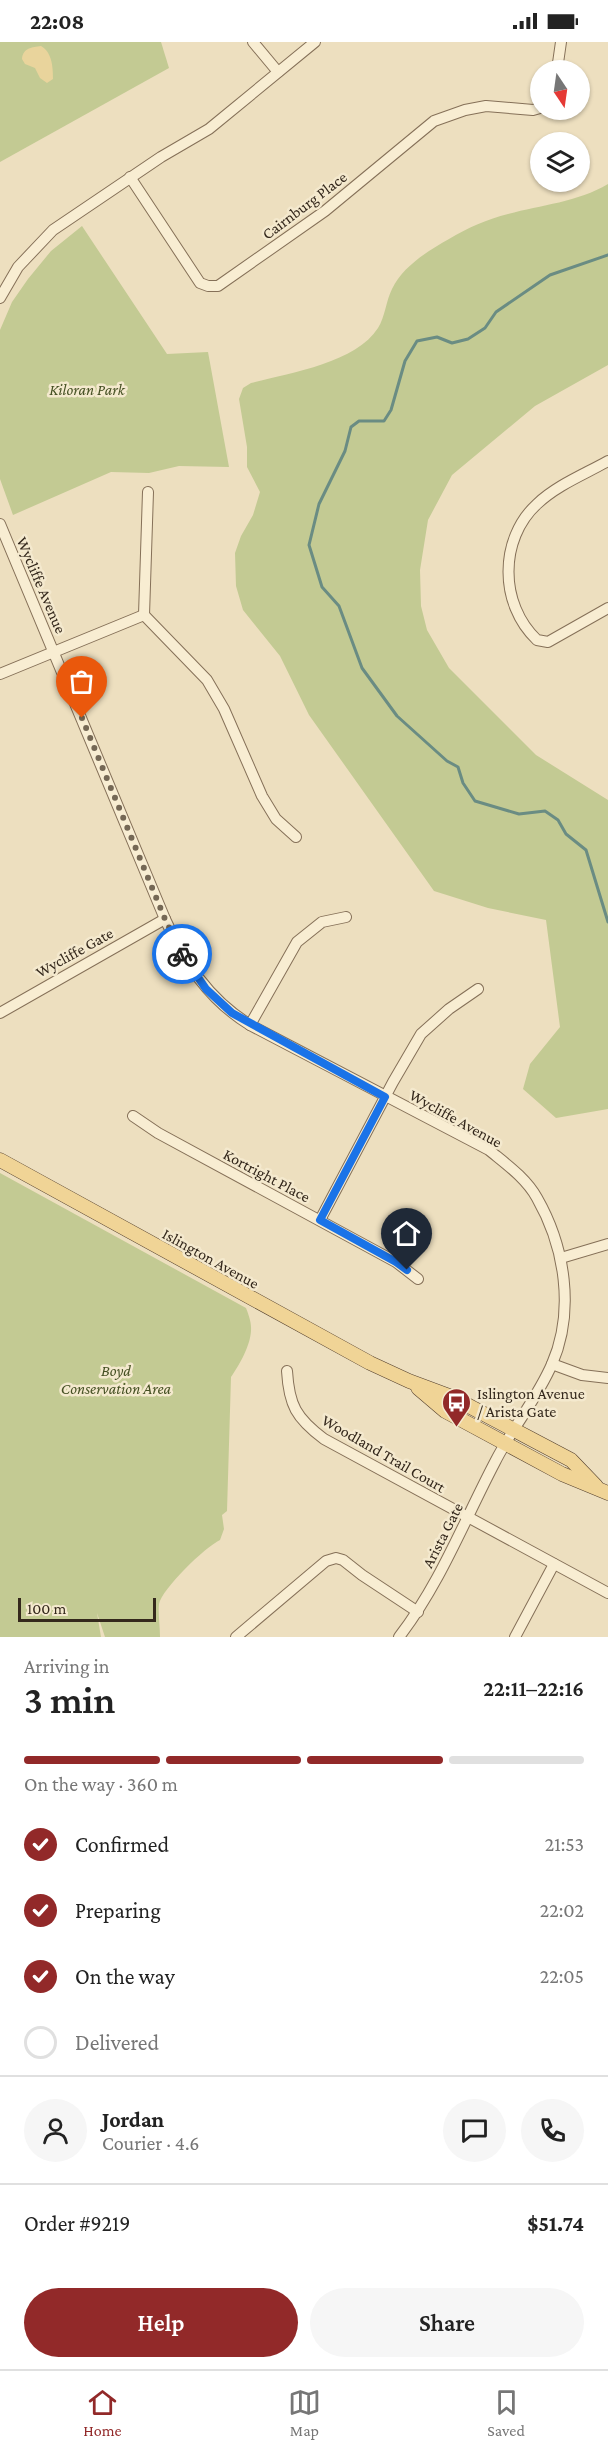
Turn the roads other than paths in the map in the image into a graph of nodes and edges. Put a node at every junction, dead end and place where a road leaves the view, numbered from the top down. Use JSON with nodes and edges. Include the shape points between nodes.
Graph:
{"nodes":[{"id":1,"x":253,"y":42,"type":"edge"},
{"id":2,"x":315,"y":42,"type":"edge"},
{"id":3,"x":561,"y":42,"type":"edge"},
{"id":4,"x":558,"y":60,"type":"edge"},
{"id":5,"x":278,"y":72,"type":"junction"},
{"id":6,"x":530,"y":110,"type":"edge"},
{"id":7,"x":130,"y":177,"type":"junction"},
{"id":8,"x":0,"y":298,"type":"edge"},
{"id":9,"x":608,"y":461,"type":"edge"},
{"id":10,"x":148,"y":492,"type":"dead end"},
{"id":11,"x":0,"y":524,"type":"edge"},
{"id":12,"x":608,"y":608,"type":"edge"},
{"id":13,"x":144,"y":615,"type":"junction"},
{"id":14,"x":54,"y":652,"type":"junction"},
{"id":15,"x":0,"y":675,"type":"edge"},
{"id":16,"x":296,"y":837,"type":"dead end"},
{"id":17,"x":346,"y":917,"type":"dead end"},
{"id":18,"x":165,"y":919,"type":"junction"},
{"id":19,"x":478,"y":989,"type":"dead end"},
{"id":20,"x":0,"y":1013,"type":"edge"},
{"id":21,"x":250,"y":1024,"type":"junction"},
{"id":22,"x":385,"y":1097,"type":"junction"},
{"id":23,"x":133,"y":1116,"type":"dead end"},
{"id":24,"x":0,"y":1160,"type":"edge"},
{"id":25,"x":320,"y":1220,"type":"junction"},
{"id":26,"x":608,"y":1244,"type":"edge"},
{"id":27,"x":561,"y":1258,"type":"junction"},
{"id":28,"x":418,"y":1279,"type":"dead end"},
{"id":29,"x":552,"y":1364,"type":"junction"},
{"id":30,"x":287,"y":1371,"type":"dead end"},
{"id":31,"x":608,"y":1378,"type":"edge"},
{"id":32,"x":410,"y":1381,"type":"junction"},
{"id":33,"x":516,"y":1430,"type":"junction"},
{"id":34,"x":507,"y":1444,"type":"junction"},
{"id":35,"x":602,"y":1490,"type":"edge"},
{"id":36,"x":468,"y":1518,"type":"junction"},
{"id":37,"x":554,"y":1564,"type":"junction"},
{"id":38,"x":608,"y":1593,"type":"edge"},
{"id":39,"x":418,"y":1612,"type":"junction"},
{"id":40,"x":236,"y":1637,"type":"edge"},
{"id":41,"x":399,"y":1637,"type":"edge"},
{"id":42,"x":515,"y":1637,"type":"edge"}],
"edges":[{"from":1,"to":5,"type":"street"},
{"from":2,"to":5,"type":"street"},
{"from":3,"to":4,"type":"street"},
{"from":5,"to":7,"type":"street","via":[[209,129]]},
{"from":6,"to":7,"type":"street","name":"Cairnburg Place","via":[[486,106],[434,121],[325,211],[218,286],[200,283]]},
{"from":7,"to":8,"type":"street","via":[[53,230],[18,267]]},
{"from":9,"to":12,"type":"street","via":[[537,504],[518,530],[508,570],[518,613],[537,640],[548,642]]},
{"from":10,"to":13,"type":"street"},
{"from":11,"to":14,"type":"street","name":"Wycliffe Avenue"},
{"from":13,"to":14,"type":"street"},
{"from":13,"to":16,"type":"street","via":[[207,680],[262,796],[276,819]]},
{"from":14,"to":15,"type":"street"},
{"from":14,"to":18,"type":"street","name":"Wycliffe Avenue"},
{"from":17,"to":21,"type":"street","via":[[322,922],[297,942]]},
{"from":18,"to":20,"type":"street","name":"Wycliffe Gate"},
{"from":18,"to":21,"type":"street","name":"Wycliffe Avenue","via":[[206,989]]},
{"from":19,"to":22,"type":"street","via":[[421,1034]]},
{"from":21,"to":22,"type":"street","name":"Wycliffe Avenue"},
{"from":22,"to":25,"type":"street"},
{"from":22,"to":27,"type":"street","name":"Wycliffe Avenue","via":[[489,1150],[516,1172],[537,1196]]},
{"from":23,"to":25,"type":"street","name":"Kortright Place"},
{"from":24,"to":32,"type":"main road","name":"Islington Avenue","via":[[234,1290]]},
{"from":25,"to":28,"type":"street","name":"Kortright Place","via":[[396,1262]]},
{"from":26,"to":27,"type":"street"},
{"from":27,"to":29,"type":"street","name":"Wycliffe Avenue","via":[[564,1318]]},
{"from":29,"to":31,"type":"street","via":[[582,1375]]},
{"from":29,"to":33,"type":"street","name":"Wycliffe Avenue"},
{"from":30,"to":36,"type":"street","name":"Woodland Trail Court","via":[[295,1412],[314,1431]]},
{"from":32,"to":33,"type":"main road","name":"Islington Avenue","via":[[452,1397]]},
{"from":32,"to":34,"type":"main road","name":"Islington Avenue","via":[[445,1411]]},
{"from":33,"to":34,"type":"street","name":"Arista Gate"},
{"from":33,"to":35,"type":"main road","name":"Islington Avenue","via":[[571,1460]]},
{"from":34,"to":35,"type":"main road","name":"Islington Avenue","via":[[562,1474]]},
{"from":34,"to":36,"type":"street","name":"Arista Gate"},
{"from":36,"to":37,"type":"street","name":"Woodland Trail Court"},
{"from":36,"to":39,"type":"street","name":"Arista Gate"},
{"from":37,"to":38,"type":"street","name":"Woodland Trail Court"},
{"from":37,"to":42,"type":"street"},
{"from":39,"to":40,"type":"street","via":[[336,1558],[326,1561]]},
{"from":39,"to":41,"type":"street","name":"Arista Gate"}]}
